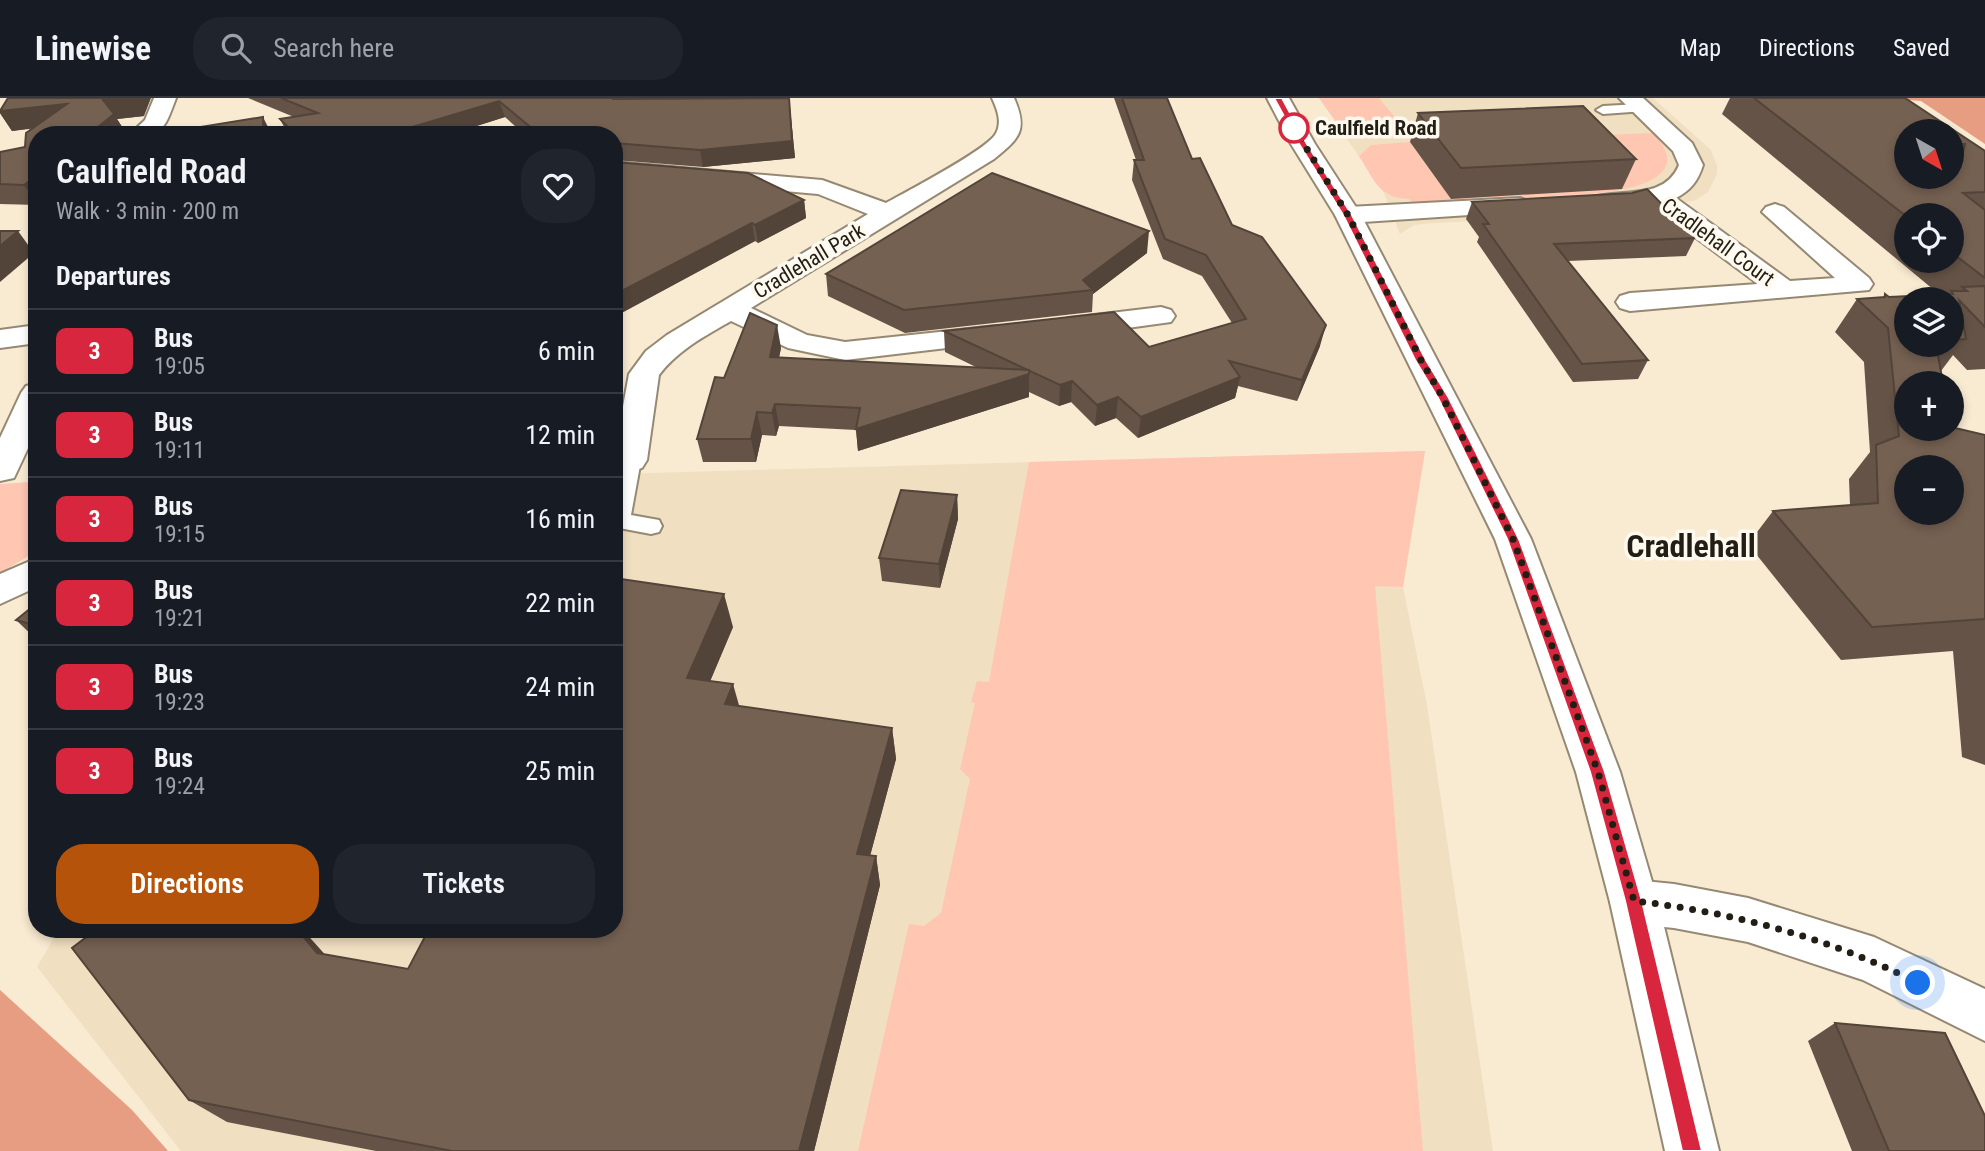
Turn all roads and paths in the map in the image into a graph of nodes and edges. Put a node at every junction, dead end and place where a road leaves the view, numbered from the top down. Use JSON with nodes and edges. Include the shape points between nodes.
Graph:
{"nodes":[{"id":1,"x":165,"y":98,"type":"edge"},
{"id":2,"x":1003,"y":98,"type":"edge"},
{"id":3,"x":1278,"y":98,"type":"edge"},
{"id":4,"x":1635,"y":103,"type":"edge"},
{"id":5,"x":1603,"y":110,"type":"dead end"},
{"id":6,"x":152,"y":126,"type":"edge"},
{"id":7,"x":623,"y":170,"type":"edge"},
{"id":8,"x":1654,"y":195,"type":"junction"},
{"id":9,"x":1579,"y":203,"type":"edge"},
{"id":10,"x":1539,"y":205,"type":"edge"},
{"id":11,"x":1775,"y":212,"type":"dead end"},
{"id":12,"x":888,"y":213,"type":"junction"},
{"id":13,"x":1348,"y":215,"type":"junction"},
{"id":14,"x":1147,"y":286,"type":"dead end"},
{"id":15,"x":1783,"y":289,"type":"junction"},
{"id":16,"x":1630,"y":302,"type":"dead end"},
{"id":17,"x":730,"y":309,"type":"junction"},
{"id":18,"x":28,"y":335,"type":"edge"},
{"id":19,"x":0,"y":339,"type":"edge"},
{"id":20,"x":28,"y":412,"type":"edge"},
{"id":21,"x":630,"y":460,"type":"joint"},
{"id":22,"x":28,"y":467,"type":"edge"},
{"id":23,"x":1,"y":470,"type":"edge"},
{"id":24,"x":623,"y":499,"type":"edge"},
{"id":25,"x":623,"y":522,"type":"edge"},
{"id":26,"x":651,"y":526,"type":"dead end"},
{"id":27,"x":28,"y":576,"type":"edge"},
{"id":28,"x":0,"y":590,"type":"edge"},
{"id":29,"x":1634,"y":901,"type":"junction"},
{"id":30,"x":1985,"y":1016,"type":"edge"},
{"id":31,"x":1692,"y":1151,"type":"edge"}],
"edges":[{"from":1,"to":6,"type":"street"},
{"from":2,"to":12,"type":"street","name":"Cradlehall Park","via":[[1011,117],[1007,137]]},
{"from":3,"to":13,"type":"street"},
{"from":4,"to":5,"type":"lane"},
{"from":4,"to":8,"type":"street","name":"Cradlehall Court","via":[[1684,148],[1691,165],[1685,180],[1674,189]]},
{"from":7,"to":12,"type":"street","name":"Cradlehall Park","via":[[822,187]]},
{"from":8,"to":9,"type":"street","name":"Cradlehall Court"},
{"from":8,"to":15,"type":"street","name":"Cradlehall Court"},
{"from":10,"to":13,"type":"street"},
{"from":11,"to":15,"type":"street","via":[[1859,284]]},
{"from":12,"to":17,"type":"street","name":"Cradlehall Park"},
{"from":13,"to":29,"type":"street","via":[[1513,539],[1598,772]]},
{"from":14,"to":17,"type":"street","name":"Cradlehall Park","via":[[1168,328],[1031,331],[845,351],[799,342]]},
{"from":15,"to":16,"type":"street"},
{"from":17,"to":21,"type":"street","name":"Cradlehall Park","via":[[677,341],[644,374]]},
{"from":18,"to":19,"type":"street"},
{"from":20,"to":23,"type":"street"},
{"from":21,"to":24,"type":"lane"},
{"from":22,"to":23,"type":"street"},
{"from":25,"to":26,"type":"lane"},
{"from":27,"to":28,"type":"street"},
{"from":29,"to":30,"type":"street","via":[[1748,920],[1874,960]]},
{"from":29,"to":31,"type":"street"}]}
